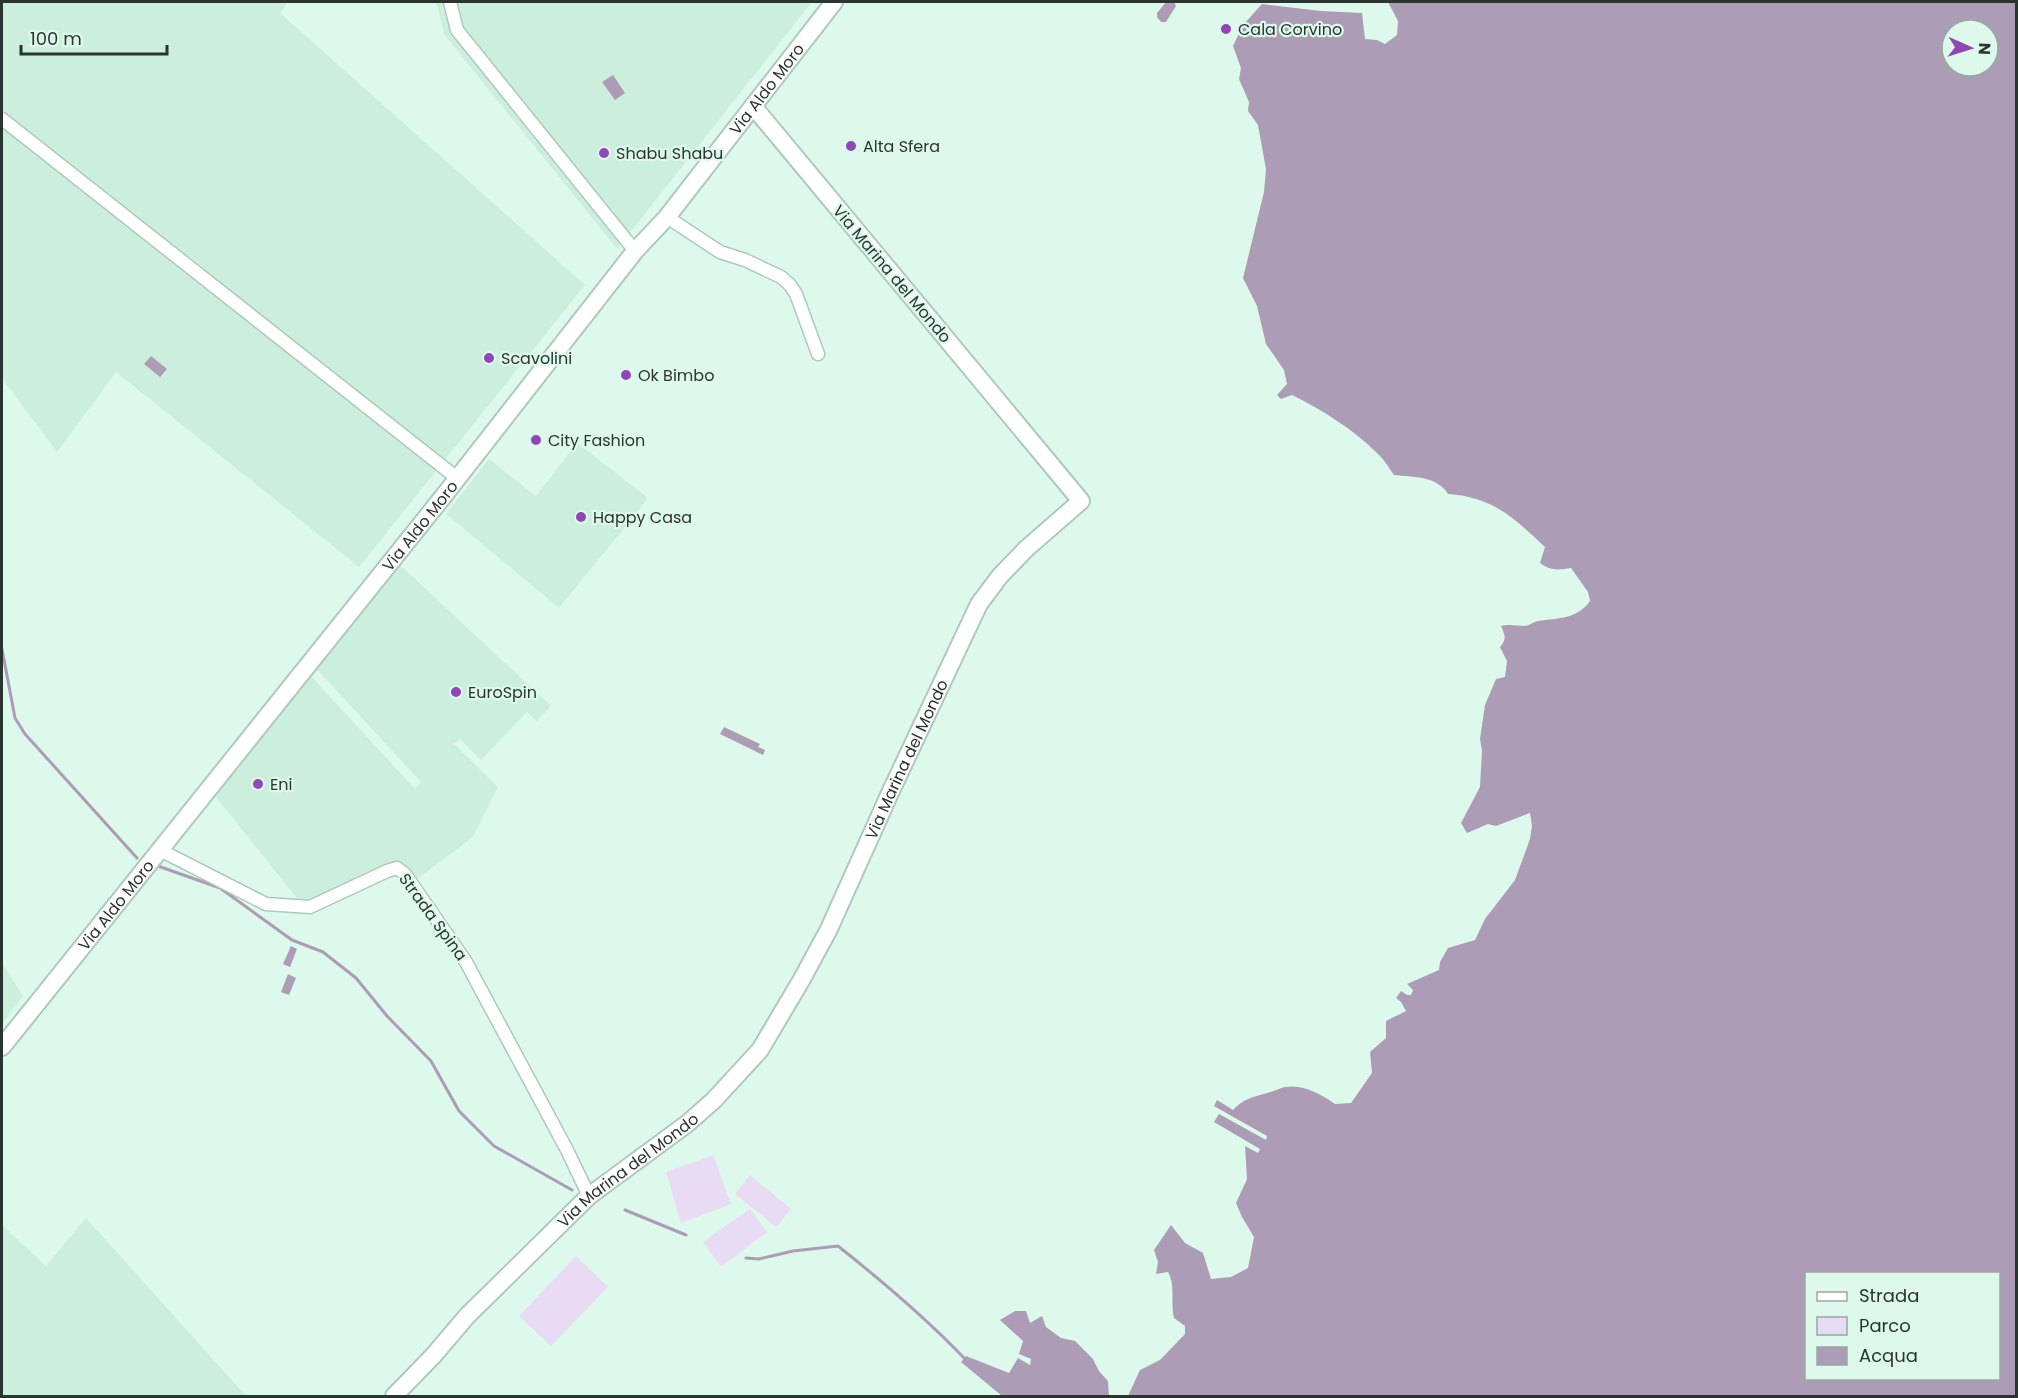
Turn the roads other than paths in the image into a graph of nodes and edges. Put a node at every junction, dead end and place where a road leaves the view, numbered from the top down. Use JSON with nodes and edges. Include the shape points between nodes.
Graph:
{"nodes":[{"id":1,"x":450,"y":2,"type":"edge"},
{"id":2,"x":834,"y":2,"type":"edge"},
{"id":3,"x":753,"y":106,"type":"junction"},
{"id":4,"x":2,"y":119,"type":"edge"},
{"id":5,"x":667,"y":217,"type":"junction"},
{"id":6,"x":635,"y":251,"type":"junction"},
{"id":7,"x":818,"y":354,"type":"dead end"},
{"id":8,"x":458,"y":478,"type":"junction"},
{"id":9,"x":160,"y":850,"type":"junction"},
{"id":10,"x":2,"y":1047,"type":"edge"},
{"id":11,"x":589,"y":1196,"type":"junction"},
{"id":12,"x":394,"y":1396,"type":"edge"}],
"edges":[{"from":1,"to":6,"type":"street","via":[[457,30]]},
{"from":2,"to":3,"type":"street","name":"Via Aldo Moro"},
{"from":3,"to":5,"type":"street","name":"Via Aldo Moro"},
{"from":3,"to":11,"type":"street","name":"Via Marina del Mondo","via":[[1081,501],[1026,549],[979,604],[829,929],[760,1050],[688,1123]]},
{"from":4,"to":8,"type":"street"},
{"from":5,"to":6,"type":"street","name":"Via Aldo Moro"},
{"from":5,"to":7,"type":"street","via":[[720,252],[754,264],[790,285]]},
{"from":6,"to":8,"type":"street","name":"Via Aldo Moro"},
{"from":8,"to":9,"type":"street","name":"Via Aldo Moro"},
{"from":9,"to":10,"type":"street","name":"Via Aldo Moro"},
{"from":9,"to":11,"type":"street","name":"Strada Spina","via":[[266,904],[310,907],[387,871],[397,868],[405,874],[466,962]]},
{"from":11,"to":12,"type":"street","name":"Via Marina del Mondo","via":[[467,1316]]}]}
